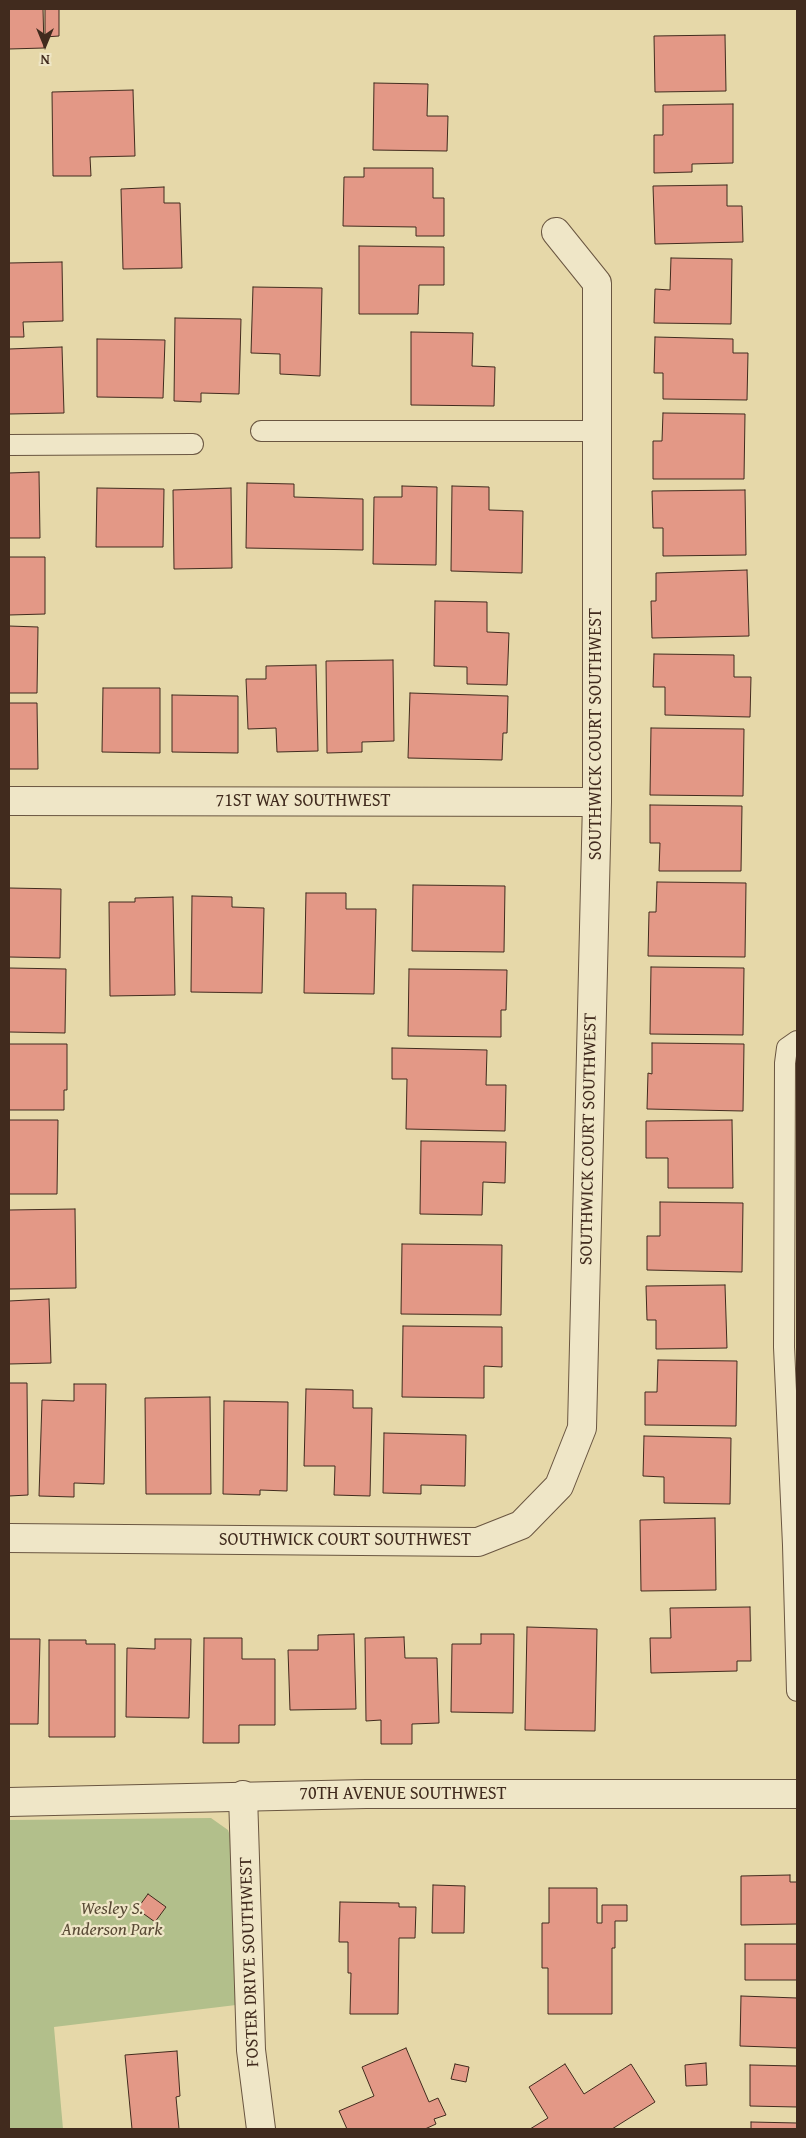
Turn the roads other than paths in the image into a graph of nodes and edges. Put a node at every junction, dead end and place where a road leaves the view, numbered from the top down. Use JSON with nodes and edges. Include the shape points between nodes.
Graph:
{"nodes":[{"id":1,"x":556,"y":232,"type":"dead end"},
{"id":2,"x":261,"y":431,"type":"dead end"},
{"id":3,"x":597,"y":431,"type":"junction"},
{"id":4,"x":193,"y":444,"type":"dead end"},
{"id":5,"x":9,"y":445,"type":"edge"},
{"id":6,"x":9,"y":801,"type":"edge"},
{"id":7,"x":597,"y":802,"type":"junction"},
{"id":8,"x":797,"y":1042,"type":"edge"},
{"id":9,"x":9,"y":1538,"type":"edge"},
{"id":10,"x":797,"y":1691,"type":"edge"},
{"id":11,"x":797,"y":1794,"type":"edge"},
{"id":12,"x":243,"y":1795,"type":"junction"},
{"id":13,"x":9,"y":1802,"type":"edge"},
{"id":14,"x":261,"y":2129,"type":"edge"}],
"edges":[{"from":1,"to":3,"type":"street","name":"SOUTHWICK COURT SOUTHWEST","via":[[597,283]]},
{"from":2,"to":3,"type":"lane"},
{"from":3,"to":7,"type":"street","name":"SOUTHWICK COURT SOUTHWEST"},
{"from":4,"to":5,"type":"lane"},
{"from":6,"to":7,"type":"street","name":"71ST WAY SOUTHWEST"},
{"from":7,"to":9,"type":"street","name":"SOUTHWICK COURT SOUTHWEST","via":[[582,1428],[559,1486],[521,1525],[478,1542]]},
{"from":8,"to":10,"type":"lane","via":[[787,1048],[784,1063],[784,1347]]},
{"from":11,"to":12,"type":"street","name":"70TH AVENUE SOUTHWEST"},
{"from":12,"to":13,"type":"street","name":"70TH AVENUE SOUTHWEST"},
{"from":12,"to":14,"type":"street","name":"FOSTER DRIVE SOUTHWEST","via":[[251,2050]]}]}
